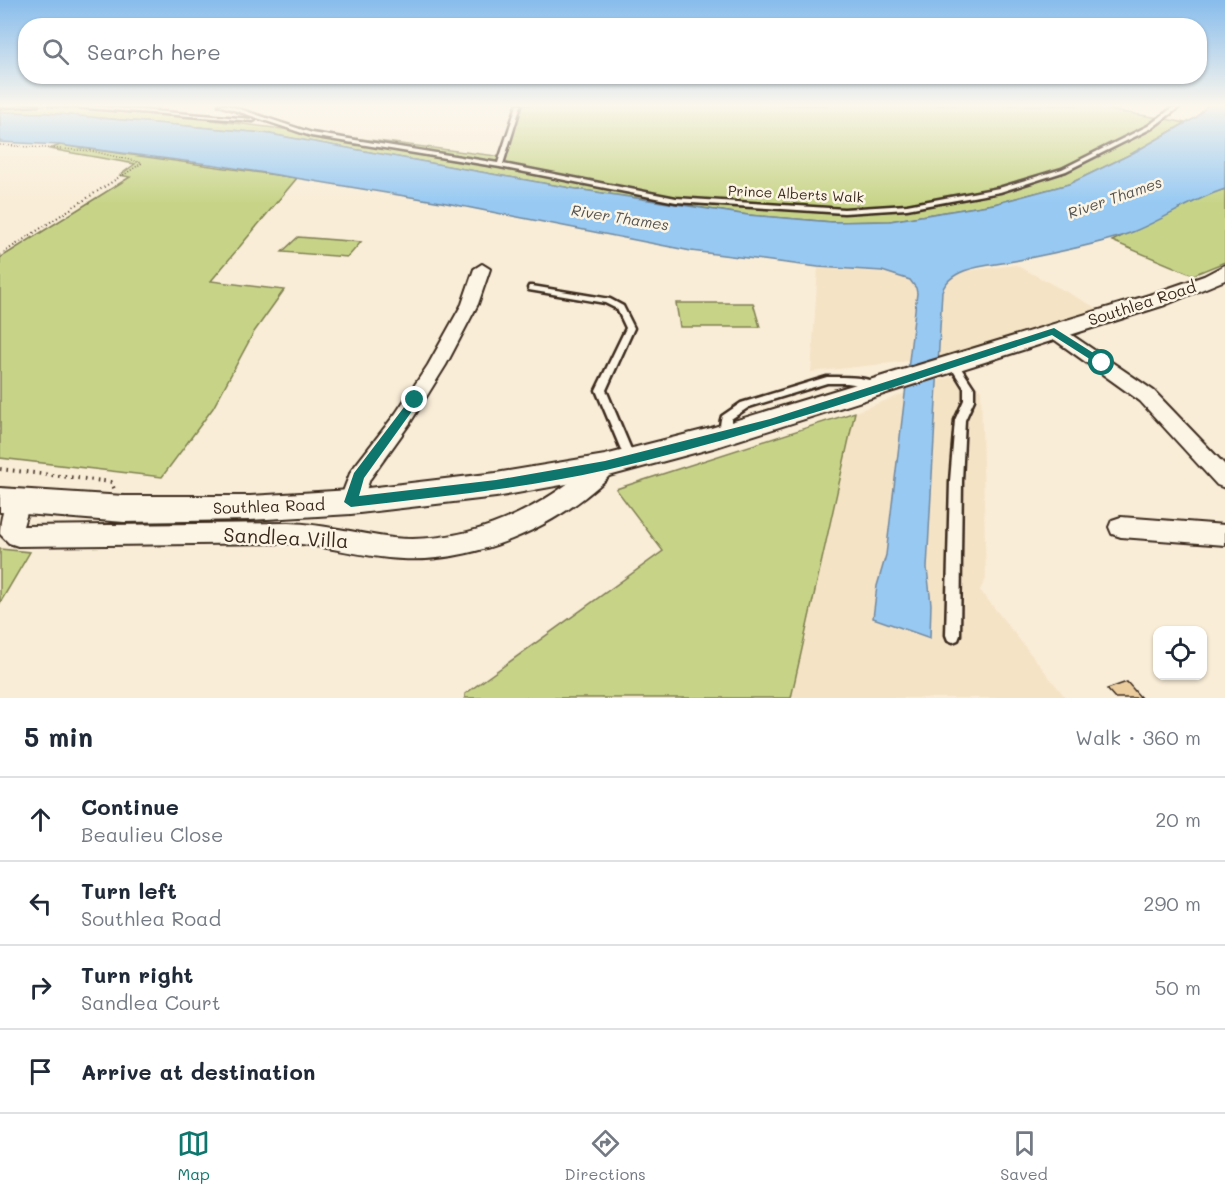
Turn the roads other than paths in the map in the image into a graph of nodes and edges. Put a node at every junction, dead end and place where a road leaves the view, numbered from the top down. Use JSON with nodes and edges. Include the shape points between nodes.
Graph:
{"nodes":[{"id":1,"x":333,"y":138,"type":"edge"},
{"id":2,"x":509,"y":138,"type":"edge"},
{"id":3,"x":1129,"y":138,"type":"edge"},
{"id":4,"x":500,"y":165,"type":"junction"},
{"id":5,"x":482,"y":269,"type":"dead end"},
{"id":6,"x":1225,"y":271,"type":"edge"},
{"id":7,"x":532,"y":288,"type":"dead end"},
{"id":8,"x":1054,"y":331,"type":"junction"},
{"id":9,"x":950,"y":365,"type":"junction"},
{"id":10,"x":617,"y":462,"type":"junction"},
{"id":11,"x":1225,"y":479,"type":"edge"},
{"id":12,"x":9,"y":501,"type":"edge"},
{"id":13,"x":351,"y":502,"type":"junction"},
{"id":14,"x":1121,"y":527,"type":"dead end"},
{"id":15,"x":1225,"y":536,"type":"edge"},
{"id":16,"x":954,"y":635,"type":"dead end"}],
"edges":[{"from":1,"to":4,"type":"lane","name":"Prince Alberts Walk"},
{"from":2,"to":4,"type":"lane"},
{"from":3,"to":4,"type":"lane","name":"Prince Alberts Walk","via":[[1064,170],[1000,190],[907,207],[844,211],[676,200]]},
{"from":5,"to":13,"type":"street","via":[[470,304],[437,365],[359,477]]},
{"from":6,"to":8,"type":"main road","name":"Southlea Road","via":[[1177,293]]},
{"from":7,"to":10,"type":"lane","via":[[594,297],[620,308],[630,328],[601,390]]},
{"from":8,"to":9,"type":"main road","name":"Southlea Road"},
{"from":8,"to":11,"type":"street","via":[[1147,396]]},
{"from":9,"to":10,"type":"main road","name":"Southlea Road","via":[[726,435]]},
{"from":9,"to":16,"type":"lane","via":[[969,388],[969,400],[960,420],[956,481]]},
{"from":10,"to":12,"type":"street","name":"Sandlea Villa","via":[[555,505],[481,541],[447,547],[404,549],[318,535],[260,533],[18,536],[10,530]]},
{"from":10,"to":13,"type":"main road","name":"Southlea Road","via":[[496,485]]},
{"from":12,"to":13,"type":"main road","name":"Southlea Road","via":[[123,509]]},
{"from":14,"to":15,"type":"street"}]}
